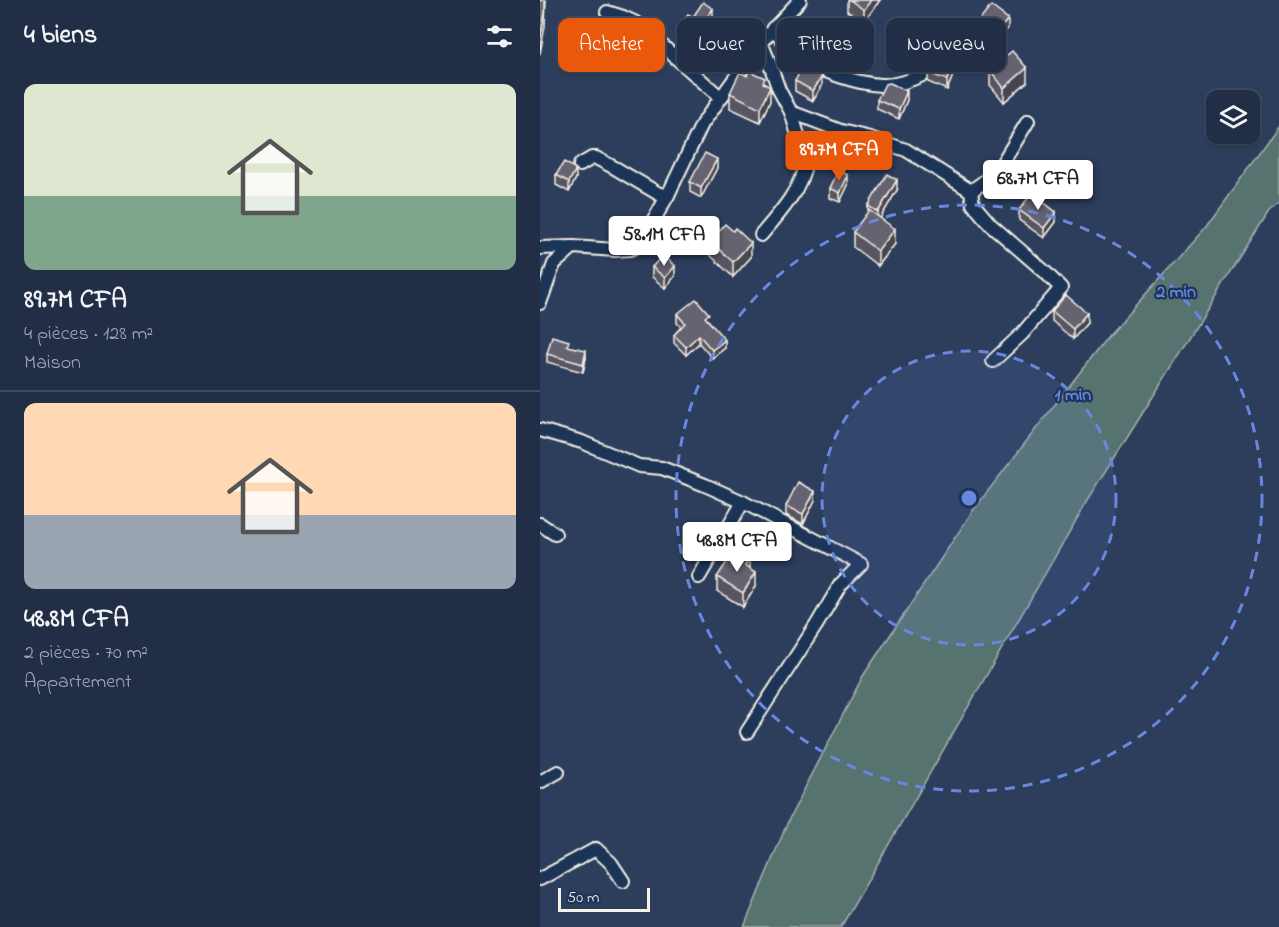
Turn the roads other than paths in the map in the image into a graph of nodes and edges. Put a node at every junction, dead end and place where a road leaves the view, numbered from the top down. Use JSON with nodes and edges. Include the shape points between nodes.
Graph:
{"nodes":[{"id":1,"x":800,"y":0,"type":"edge"},
{"id":2,"x":607,"y":12,"type":"dead end"},
{"id":3,"x":774,"y":28,"type":"junction"},
{"id":4,"x":765,"y":38,"type":"edge"},
{"id":5,"x":765,"y":52,"type":"edge"},
{"id":6,"x":739,"y":72,"type":"edge"},
{"id":7,"x":925,"y":74,"type":"dead end"},
{"id":8,"x":720,"y":97,"type":"junction"},
{"id":9,"x":791,"y":112,"type":"junction"},
{"id":10,"x":1028,"y":121,"type":"dead end"},
{"id":11,"x":580,"y":165,"type":"dead end"},
{"id":12,"x":971,"y":191,"type":"junction"},
{"id":13,"x":668,"y":195,"type":"junction"},
{"id":14,"x":762,"y":235,"type":"dead end"},
{"id":15,"x":573,"y":247,"type":"junction"},
{"id":16,"x":542,"y":248,"type":"edge"},
{"id":17,"x":554,"y":264,"type":"junction"},
{"id":18,"x":540,"y":303,"type":"edge"},
{"id":19,"x":993,"y":361,"type":"dead end"},
{"id":20,"x":540,"y":430,"type":"edge"},
{"id":21,"x":743,"y":502,"type":"junction"},
{"id":22,"x":540,"y":524,"type":"edge"},
{"id":23,"x":555,"y":534,"type":"dead end"},
{"id":24,"x":699,"y":577,"type":"dead end"},
{"id":25,"x":747,"y":732,"type":"dead end"},
{"id":26,"x":558,"y":772,"type":"dead end"},
{"id":27,"x":540,"y":782,"type":"edge"},
{"id":28,"x":540,"y":879,"type":"edge"},
{"id":29,"x":623,"y":881,"type":"dead end"}],
"edges":[{"from":1,"to":3,"type":"street"},
{"from":2,"to":8,"type":"street","via":[[638,24]]},
{"from":3,"to":4,"type":"street"},
{"from":3,"to":7,"type":"street","via":[[799,57],[851,80],[881,85],[908,82]]},
{"from":5,"to":9,"type":"street"},
{"from":6,"to":8,"type":"street"},
{"from":8,"to":13,"type":"street","via":[[702,124]]},
{"from":9,"to":12,"type":"street","via":[[906,150]]},
{"from":9,"to":14,"type":"street","via":[[805,169],[788,202]]},
{"from":10,"to":12,"type":"street","via":[[1003,162]]},
{"from":11,"to":13,"type":"street","via":[[596,158],[659,194]]},
{"from":12,"to":19,"type":"street","via":[[973,204],[990,224],[1061,288]]},
{"from":13,"to":15,"type":"street","via":[[640,244],[615,250]]},
{"from":15,"to":16,"type":"street"},
{"from":15,"to":17,"type":"street"},
{"from":16,"to":17,"type":"street"},
{"from":17,"to":18,"type":"street"},
{"from":20,"to":21,"type":"street","via":[[582,442],[639,466],[662,468]]},
{"from":21,"to":24,"type":"street"},
{"from":21,"to":25,"type":"street","via":[[861,564],[840,585]]},
{"from":22,"to":23,"type":"street"},
{"from":26,"to":27,"type":"street"},
{"from":28,"to":29,"type":"street","via":[[596,849],[611,862]]}]}
